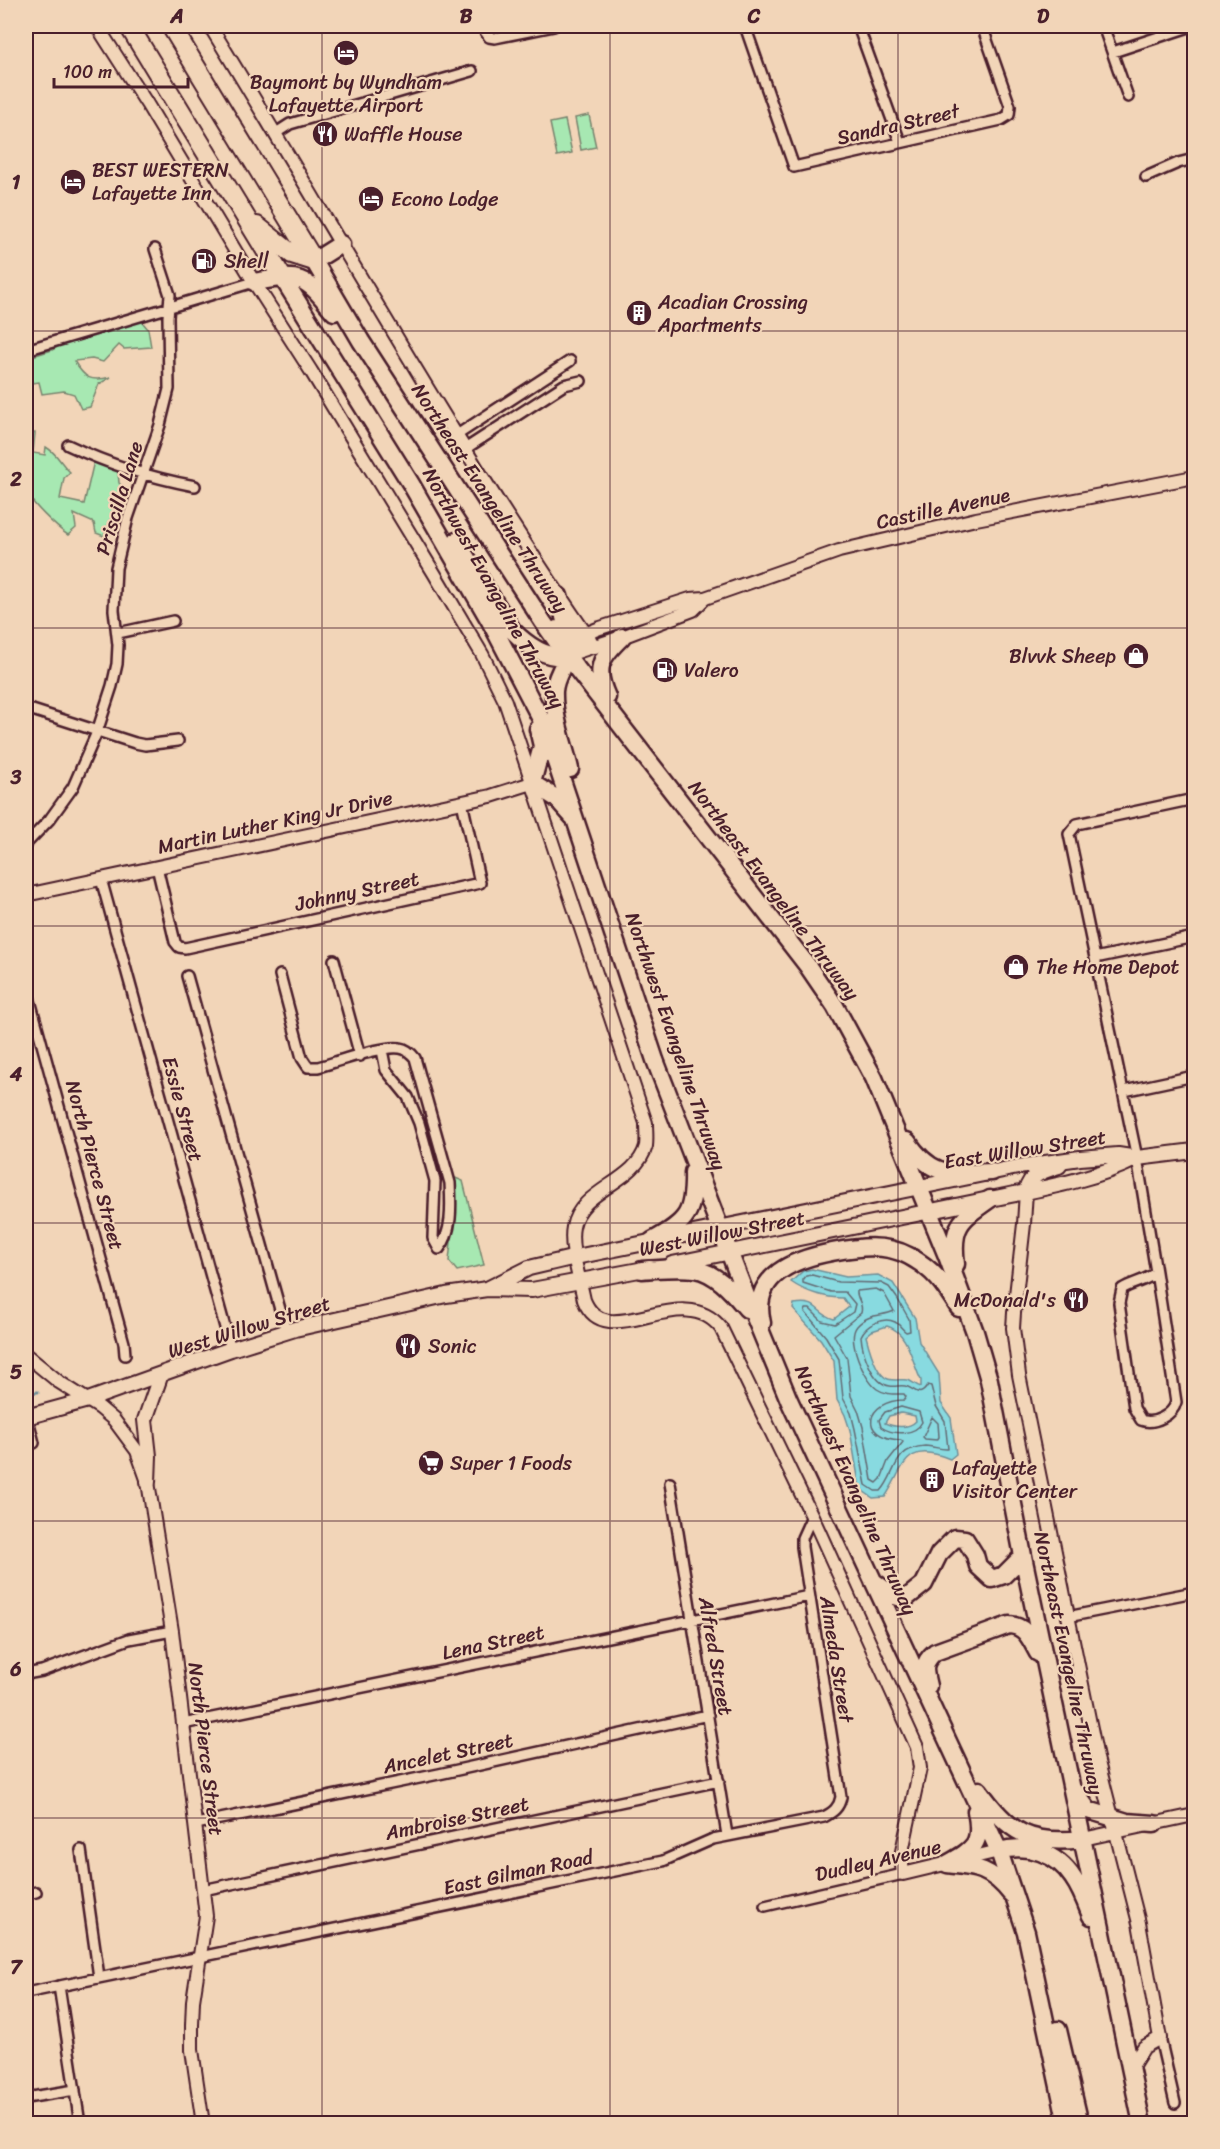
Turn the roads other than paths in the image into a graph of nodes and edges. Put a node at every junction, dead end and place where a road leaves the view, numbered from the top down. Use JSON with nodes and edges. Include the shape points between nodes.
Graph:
{"nodes":[{"id":1,"x":97,"y":26,"type":"edge"},
{"id":2,"x":129,"y":26,"type":"edge"},
{"id":3,"x":171,"y":26,"type":"edge"},
{"id":4,"x":210,"y":26,"type":"edge"},
{"id":5,"x":481,"y":26,"type":"edge"},
{"id":6,"x":554,"y":26,"type":"edge"},
{"id":7,"x":745,"y":26,"type":"edge"},
{"id":8,"x":858,"y":26,"type":"edge"},
{"id":9,"x":982,"y":26,"type":"edge"},
{"id":10,"x":1103,"y":26,"type":"edge"},
{"id":11,"x":1192,"y":26,"type":"edge"},
{"id":12,"x":1113,"y":52,"type":"junction"},
{"id":13,"x":472,"y":70,"type":"dead end"},
{"id":14,"x":1128,"y":98,"type":"dead end"},
{"id":15,"x":276,"y":133,"type":"junction"},
{"id":16,"x":900,"y":142,"type":"junction"},
{"id":17,"x":1194,"y":159,"type":"edge"},
{"id":18,"x":1146,"y":177,"type":"dead end"},
{"id":19,"x":241,"y":209,"type":"junction"},
{"id":20,"x":341,"y":244,"type":"junction"},
{"id":21,"x":155,"y":249,"type":"dead end"},
{"id":22,"x":314,"y":261,"type":"junction"},
{"id":23,"x":282,"y":277,"type":"junction"},
{"id":24,"x":254,"y":282,"type":"junction"},
{"id":25,"x":169,"y":307,"type":"junction"},
{"id":26,"x":361,"y":341,"type":"junction"},
{"id":27,"x":26,"y":350,"type":"edge"},
{"id":28,"x":570,"y":361,"type":"dead end"},
{"id":29,"x":581,"y":381,"type":"dead end"},
{"id":30,"x":457,"y":435,"type":"junction"},
{"id":31,"x":68,"y":445,"type":"dead end"},
{"id":32,"x":465,"y":449,"type":"junction"},
{"id":33,"x":144,"y":473,"type":"junction"},
{"id":34,"x":1194,"y":477,"type":"edge"},
{"id":35,"x":411,"y":484,"type":"junction"},
{"id":36,"x":195,"y":486,"type":"dead end"},
{"id":37,"x":559,"y":596,"type":"junction"},
{"id":38,"x":705,"y":598,"type":"junction"},
{"id":39,"x":173,"y":621,"type":"dead end"},
{"id":40,"x":543,"y":622,"type":"junction"},
{"id":41,"x":566,"y":631,"type":"junction"},
{"id":42,"x":118,"y":633,"type":"junction"},
{"id":43,"x":622,"y":637,"type":"junction"},
{"id":44,"x":590,"y":641,"type":"junction"},
{"id":45,"x":567,"y":656,"type":"junction"},
{"id":46,"x":531,"y":702,"type":"junction"},
{"id":47,"x":26,"y":708,"type":"edge"},
{"id":48,"x":619,"y":723,"type":"junction"},
{"id":49,"x":97,"y":732,"type":"junction"},
{"id":50,"x":178,"y":741,"type":"dead end"},
{"id":51,"x":532,"y":783,"type":"junction"},
{"id":52,"x":1194,"y":799,"type":"edge"},
{"id":53,"x":462,"y":802,"type":"junction"},
{"id":54,"x":577,"y":821,"type":"junction"},
{"id":55,"x":26,"y":844,"type":"edge"},
{"id":56,"x":157,"y":867,"type":"junction"},
{"id":57,"x":101,"y":879,"type":"junction"},
{"id":58,"x":26,"y":895,"type":"edge"},
{"id":59,"x":604,"y":904,"type":"junction"},
{"id":60,"x":1194,"y":937,"type":"edge"},
{"id":61,"x":1095,"y":958,"type":"junction"},
{"id":62,"x":334,"y":960,"type":"dead end"},
{"id":63,"x":280,"y":975,"type":"dead end"},
{"id":64,"x":187,"y":976,"type":"dead end"},
{"id":65,"x":26,"y":986,"type":"edge"},
{"id":66,"x":382,"y":1050,"type":"junction"},
{"id":67,"x":360,"y":1056,"type":"junction"},
{"id":68,"x":1194,"y":1076,"type":"edge"},
{"id":69,"x":1124,"y":1091,"type":"junction"},
{"id":70,"x":891,"y":1116,"type":"junction"},
{"id":71,"x":431,"y":1119,"type":"junction"},
{"id":72,"x":419,"y":1123,"type":"junction"},
{"id":73,"x":1194,"y":1151,"type":"edge"},
{"id":74,"x":1080,"y":1158,"type":"junction"},
{"id":75,"x":1137,"y":1158,"type":"junction"},
{"id":76,"x":693,"y":1160,"type":"junction"},
{"id":77,"x":992,"y":1172,"type":"junction"},
{"id":78,"x":919,"y":1186,"type":"junction"},
{"id":79,"x":1026,"y":1191,"type":"junction"},
{"id":80,"x":435,"y":1195,"type":"junction"},
{"id":81,"x":451,"y":1195,"type":"junction"},
{"id":82,"x":990,"y":1199,"type":"junction"},
{"id":83,"x":929,"y":1212,"type":"junction"},
{"id":84,"x":719,"y":1227,"type":"junction"},
{"id":85,"x":652,"y":1241,"type":"junction"},
{"id":86,"x":729,"y":1252,"type":"junction"},
{"id":87,"x":576,"y":1257,"type":"junction"},
{"id":88,"x":642,"y":1270,"type":"junction"},
{"id":89,"x":1156,"y":1272,"type":"junction"},
{"id":90,"x":581,"y":1282,"type":"junction"},
{"id":91,"x":958,"y":1286,"type":"junction"},
{"id":92,"x":487,"y":1289,"type":"junction"},
{"id":93,"x":756,"y":1320,"type":"junction"},
{"id":94,"x":286,"y":1331,"type":"junction"},
{"id":95,"x":975,"y":1332,"type":"junction"},
{"id":96,"x":231,"y":1349,"type":"junction"},
{"id":97,"x":769,"y":1350,"type":"junction"},
{"id":98,"x":26,"y":1355,"type":"edge"},
{"id":99,"x":125,"y":1355,"type":"dead end"},
{"id":100,"x":161,"y":1374,"type":"junction"},
{"id":101,"x":88,"y":1400,"type":"junction"},
{"id":102,"x":26,"y":1416,"type":"edge"},
{"id":103,"x":26,"y":1444,"type":"edge"},
{"id":104,"x":148,"y":1482,"type":"junction"},
{"id":105,"x":670,"y":1483,"type":"dead end"},
{"id":106,"x":812,"y":1516,"type":"junction"},
{"id":107,"x":1023,"y":1556,"type":"junction"},
{"id":108,"x":872,"y":1581,"type":"junction"},
{"id":109,"x":1194,"y":1592,"type":"edge"},
{"id":110,"x":809,"y":1596,"type":"junction"},
{"id":111,"x":1067,"y":1617,"type":"junction"},
{"id":112,"x":692,"y":1619,"type":"junction"},
{"id":113,"x":172,"y":1631,"type":"junction"},
{"id":114,"x":1047,"y":1669,"type":"junction"},
{"id":115,"x":26,"y":1674,"type":"edge"},
{"id":116,"x":934,"y":1709,"type":"junction"},
{"id":117,"x":708,"y":1715,"type":"junction"},
{"id":118,"x":183,"y":1724,"type":"junction"},
{"id":119,"x":944,"y":1730,"type":"junction"},
{"id":120,"x":719,"y":1781,"type":"junction"},
{"id":121,"x":1073,"y":1788,"type":"junction"},
{"id":122,"x":971,"y":1789,"type":"junction"},
{"id":123,"x":837,"y":1808,"type":"joint"},
{"id":124,"x":1194,"y":1815,"type":"edge"},
{"id":125,"x":196,"y":1824,"type":"junction"},
{"id":126,"x":1154,"y":1824,"type":"joint"},
{"id":127,"x":1114,"y":1825,"type":"junction"},
{"id":128,"x":727,"y":1835,"type":"junction"},
{"id":129,"x":1083,"y":1839,"type":"junction"},
{"id":130,"x":81,"y":1850,"type":"dead end"},
{"id":131,"x":999,"y":1851,"type":"junction"},
{"id":132,"x":947,"y":1864,"type":"junction"},
{"id":133,"x":903,"y":1874,"type":"junction"},
{"id":134,"x":203,"y":1890,"type":"junction"},
{"id":135,"x":36,"y":1892,"type":"dead end"},
{"id":136,"x":26,"y":1894,"type":"edge"},
{"id":137,"x":1017,"y":1902,"type":"junction"},
{"id":138,"x":765,"y":1906,"type":"dead end"},
{"id":139,"x":200,"y":1956,"type":"junction"},
{"id":140,"x":1031,"y":1959,"type":"junction"},
{"id":141,"x":1107,"y":1959,"type":"junction"},
{"id":142,"x":99,"y":1977,"type":"junction"},
{"id":143,"x":59,"y":1986,"type":"junction"},
{"id":144,"x":26,"y":1993,"type":"edge"},
{"id":145,"x":1160,"y":2038,"type":"junction"},
{"id":146,"x":1131,"y":2068,"type":"junction"},
{"id":147,"x":75,"y":2090,"type":"junction"},
{"id":148,"x":26,"y":2098,"type":"edge"},
{"id":149,"x":1175,"y":2103,"type":"dead end"},
{"id":150,"x":80,"y":2124,"type":"edge"},
{"id":151,"x":203,"y":2124,"type":"edge"},
{"id":152,"x":1067,"y":2124,"type":"edge"},
{"id":153,"x":1080,"y":2124,"type":"edge"},
{"id":154,"x":1129,"y":2124,"type":"edge"},
{"id":155,"x":1142,"y":2124,"type":"edge"}],
"edges":[{"from":1,"to":24,"type":"street"},
{"from":2,"to":19,"type":"highway","name":"Northwest Evangeline Thruway"},
{"from":3,"to":22,"type":"highway","name":"Northeast Evangeline Thruway"},
{"from":4,"to":15,"type":"street","name":"Northeast Evangeline Thruway"},
{"from":5,"to":6,"type":"street","via":[[489,37],[502,38]]},
{"from":7,"to":16,"type":"street","name":"Sandra Street","via":[[794,166]]},
{"from":8,"to":16,"type":"street"},
{"from":9,"to":16,"type":"street","name":"Sandra Street","via":[[1010,106],[1009,115]]},
{"from":10,"to":12,"type":"street"},
{"from":11,"to":12,"type":"street"},
{"from":12,"to":14,"type":"street"},
{"from":13,"to":15,"type":"street","via":[[290,124]]},
{"from":15,"to":20,"type":"street","name":"Northeast Evangeline Thruway"},
{"from":17,"to":18,"type":"street"},
{"from":19,"to":22,"type":"highway","via":[[285,249]]},
{"from":19,"to":23,"type":"highway","name":"Northwest Evangeline Thruway"},
{"from":20,"to":22,"type":"highway"},
{"from":20,"to":30,"type":"street","name":"Northeast Evangeline Thruway"},
{"from":21,"to":25,"type":"street","name":"Priscilla Lane","via":[[170,292]]},
{"from":22,"to":26,"type":"highway","name":"Northeast Evangeline Thruway"},
{"from":23,"to":24,"type":"highway"},
{"from":23,"to":26,"type":"highway","via":[[299,278],[314,288]]},
{"from":23,"to":35,"type":"highway","name":"Northwest Evangeline Thruway"},
{"from":24,"to":25,"type":"street"},
{"from":24,"to":51,"type":"street","via":[[482,654],[505,701]]},
{"from":25,"to":27,"type":"street"},
{"from":25,"to":33,"type":"street","name":"Priscilla Lane","via":[[169,388]]},
{"from":26,"to":40,"type":"highway","name":"Northeast Evangeline Thruway"},
{"from":28,"to":30,"type":"street"},
{"from":29,"to":32,"type":"street","via":[[564,385]]},
{"from":30,"to":32,"type":"street","name":"Northeast Evangeline Thruway"},
{"from":31,"to":33,"type":"street"},
{"from":32,"to":37,"type":"street","name":"Northeast Evangeline Thruway"},
{"from":33,"to":36,"type":"street"},
{"from":33,"to":42,"type":"street","name":"Priscilla Lane","via":[[116,568],[114,610]]},
{"from":34,"to":38,"type":"street","name":"Castille Avenue","via":[[976,519],[839,551]]},
{"from":35,"to":45,"type":"highway","via":[[434,507],[513,631],[535,649]]},
{"from":35,"to":46,"type":"highway","name":"Northwest Evangeline Thruway"},
{"from":37,"to":41,"type":"highway"},
{"from":37,"to":44,"type":"street","name":"Northeast Evangeline Thruway"},
{"from":38,"to":43,"type":"street","name":"Castille Avenue","via":[[693,610]]},
{"from":38,"to":44,"type":"street","name":"Castille Avenue","via":[[647,612]]},
{"from":39,"to":42,"type":"street"},
{"from":40,"to":41,"type":"highway"},
{"from":40,"to":45,"type":"highway","name":"Northeast Evangeline Thruway"},
{"from":41,"to":44,"type":"highway"},
{"from":41,"to":45,"type":"highway"},
{"from":42,"to":49,"type":"street","name":"Priscilla Lane","via":[[117,664]]},
{"from":43,"to":44,"type":"street","name":"Castille Avenue"},
{"from":43,"to":48,"type":"highway","via":[[605,653],[599,680]]},
{"from":44,"to":45,"type":"street"},
{"from":45,"to":48,"type":"highway","name":"Northeast Evangeline Thruway"},
{"from":45,"to":59,"type":"highway","via":[[554,691],[556,714]]},
{"from":46,"to":51,"type":"highway","via":[[542,746]]},
{"from":46,"to":54,"type":"highway","name":"Northwest Evangeline Thruway","via":[[543,723]]},
{"from":47,"to":49,"type":"street"},
{"from":48,"to":70,"type":"highway","name":"Northeast Evangeline Thruway","via":[[807,965],[857,1045]]},
{"from":49,"to":50,"type":"street","via":[[145,745]]},
{"from":49,"to":55,"type":"street","name":"Priscilla Lane","via":[[67,796]]},
{"from":51,"to":53,"type":"street","name":"Martin Luther King Jr Drive"},
{"from":51,"to":54,"type":"highway","via":[[556,798]]},
{"from":51,"to":87,"type":"street","via":[[646,1123],[646,1146],[638,1161],[584,1207],[575,1220],[572,1237]]},
{"from":52,"to":61,"type":"street","via":[[1077,824],[1071,830],[1069,840]]},
{"from":53,"to":56,"type":"street","name":"Martin Luther King Jr Drive"},
{"from":53,"to":56,"type":"street","name":"Johnny Street","via":[[480,883],[185,948],[176,944]]},
{"from":54,"to":59,"type":"highway","name":"Northwest Evangeline Thruway"},
{"from":56,"to":57,"type":"street","name":"Martin Luther King Jr Drive"},
{"from":57,"to":58,"type":"street","name":"Martin Luther King Jr Drive"},
{"from":57,"to":96,"type":"street","name":"Essie Street"},
{"from":59,"to":76,"type":"highway","name":"Northwest Evangeline Thruway","via":[[655,1060]]},
{"from":60,"to":61,"type":"street"},
{"from":61,"to":69,"type":"street"},
{"from":62,"to":67,"type":"street"},
{"from":63,"to":67,"type":"street","via":[[304,1064],[318,1068]]},
{"from":64,"to":94,"type":"street"},
{"from":65,"to":99,"type":"street","name":"North Pierce Street"},
{"from":66,"to":67,"type":"street"},
{"from":66,"to":71,"type":"street","via":[[399,1047],[415,1058]]},
{"from":66,"to":72,"type":"street","via":[[386,1070],[408,1097]]},
{"from":68,"to":69,"type":"street"},
{"from":69,"to":75,"type":"street"},
{"from":70,"to":77,"type":"highway","via":[[928,1166],[947,1173]]},
{"from":70,"to":78,"type":"highway","name":"Northeast Evangeline Thruway"},
{"from":71,"to":72,"type":"street"},
{"from":71,"to":81,"type":"street"},
{"from":72,"to":80,"type":"street","via":[[435,1181]]},
{"from":73,"to":75,"type":"main road","name":"East Willow Street"},
{"from":74,"to":75,"type":"main road","name":"East Willow Street"},
{"from":74,"to":77,"type":"main road","name":"East Willow Street"},
{"from":74,"to":79,"type":"main road","via":[[1034,1176]]},
{"from":75,"to":79,"type":"main road","name":"East Willow Street","via":[[1123,1166]]},
{"from":75,"to":89,"type":"street"},
{"from":76,"to":84,"type":"highway","name":"Northwest Evangeline Thruway"},
{"from":76,"to":85,"type":"highway","via":[[693,1198],[685,1218]]},
{"from":77,"to":78,"type":"main road","name":"East Willow Street"},
{"from":78,"to":83,"type":"highway","name":"Northeast Evangeline Thruway"},
{"from":78,"to":84,"type":"main road","name":"West Willow Street"},
{"from":79,"to":82,"type":"main road","name":"East Willow Street"},
{"from":79,"to":111,"type":"street","name":"Northeast Evangeline Thruway","via":[[1014,1313],[1016,1359]]},
{"from":80,"to":81,"type":"street"},
{"from":80,"to":81,"type":"street","via":[[433,1238],[439,1249],[447,1240]]},
{"from":82,"to":83,"type":"main road","name":"East Willow Street"},
{"from":82,"to":91,"type":"highway","via":[[959,1226],[953,1243]]},
{"from":83,"to":86,"type":"main road","name":"West Willow Street"},
{"from":83,"to":91,"type":"highway","name":"Northeast Evangeline Thruway"},
{"from":84,"to":85,"type":"main road","name":"West Willow Street"},
{"from":84,"to":86,"type":"highway","name":"Northwest Evangeline Thruway"},
{"from":85,"to":87,"type":"main road","name":"West Willow Street"},
{"from":86,"to":88,"type":"main road","name":"West Willow Street"},
{"from":86,"to":93,"type":"highway","name":"Northwest Evangeline Thruway"},
{"from":87,"to":90,"type":"street"},
{"from":87,"to":92,"type":"main road","name":"West Willow Street","via":[[529,1268]]},
{"from":88,"to":90,"type":"main road","name":"West Willow Street"},
{"from":88,"to":93,"type":"highway","via":[[696,1269],[730,1289]]},
{"from":89,"to":89,"type":"street","via":[[1176,1402],[1163,1418],[1147,1422],[1141,1420],[1134,1408],[1119,1303],[1122,1289],[1149,1279]]},
{"from":90,"to":92,"type":"main road","name":"West Willow Street","via":[[532,1290]]},
{"from":90,"to":106,"type":"street","via":[[588,1309],[599,1319],[620,1321],[690,1310],[708,1315],[717,1323]]},
{"from":91,"to":95,"type":"highway","name":"Northeast Evangeline Thruway"},
{"from":92,"to":94,"type":"main road","name":"West Willow Street"},
{"from":93,"to":97,"type":"highway","name":"Northwest Evangeline Thruway"},
{"from":94,"to":96,"type":"main road","name":"West Willow Street"},
{"from":95,"to":97,"type":"highway","via":[[938,1277],[927,1268],[887,1248],[862,1247],[794,1261],[773,1276],[761,1299],[760,1313]]},
{"from":95,"to":107,"type":"highway","name":"Northeast Evangeline Thruway","via":[[989,1380]]},
{"from":96,"to":100,"type":"main road","name":"West Willow Street"},
{"from":97,"to":108,"type":"highway","name":"Northwest Evangeline Thruway"},
{"from":98,"to":101,"type":"street","name":"North Pierce Street"},
{"from":100,"to":101,"type":"main road","name":"West Willow Street"},
{"from":100,"to":104,"type":"main road","via":[[145,1420]]},
{"from":101,"to":102,"type":"main road","name":"West Willow Street"},
{"from":101,"to":104,"type":"street","name":"North Pierce Street","via":[[123,1430],[137,1451]]},
{"from":102,"to":103,"type":"street","via":[[34,1443]]},
{"from":104,"to":113,"type":"street","name":"North Pierce Street"},
{"from":105,"to":112,"type":"street","name":"Alfred Street"},
{"from":106,"to":110,"type":"street","name":"Almeda Street","via":[[802,1538]]},
{"from":106,"to":133,"type":"street","via":[[917,1747],[920,1768],[902,1856]]},
{"from":107,"to":108,"type":"highway","via":[[1004,1575],[992,1579],[978,1566],[965,1539],[955,1538],[939,1554],[924,1584],[905,1599]]},
{"from":107,"to":114,"type":"highway","name":"Northeast Evangeline Thruway"},
{"from":108,"to":116,"type":"highway","name":"Northwest Evangeline Thruway"},
{"from":109,"to":111,"type":"street"},
{"from":110,"to":112,"type":"street","name":"Lena Street"},
{"from":110,"to":123,"type":"street","name":"Almeda Street","via":[[841,1797]]},
{"from":111,"to":127,"type":"street","name":"Northeast Evangeline Thruway"},
{"from":112,"to":117,"type":"street","name":"Alfred Street"},
{"from":112,"to":118,"type":"street","name":"Lena Street"},
{"from":113,"to":115,"type":"street","via":[[129,1639]]},
{"from":113,"to":118,"type":"street","name":"North Pierce Street"},
{"from":114,"to":116,"type":"highway","via":[[1024,1629],[1009,1625],[935,1652],[927,1659],[926,1677]]},
{"from":114,"to":121,"type":"highway","name":"Northeast Evangeline Thruway"},
{"from":116,"to":119,"type":"highway","name":"Northwest Evangeline Thruway"},
{"from":117,"to":120,"type":"street","name":"Alfred Street"},
{"from":117,"to":125,"type":"street","name":"Ancelet Street"},
{"from":118,"to":125,"type":"street","name":"North Pierce Street"},
{"from":119,"to":122,"type":"highway","name":"Northwest Evangeline Thruway"},
{"from":119,"to":129,"type":"highway","via":[[1000,1818],[1041,1840]]},
{"from":120,"to":128,"type":"street","name":"Alfred Street"},
{"from":120,"to":134,"type":"street","name":"Ambroise Street"},
{"from":121,"to":127,"type":"highway","via":[[1088,1810]]},
{"from":121,"to":129,"type":"highway","name":"Northeast Evangeline Thruway"},
{"from":122,"to":131,"type":"highway","name":"Northwest Evangeline Thruway"},
{"from":122,"to":132,"type":"highway","via":[[978,1837],[970,1851]]},
{"from":123,"to":128,"type":"street","name":"East Gilman Road","via":[[824,1817]]},
{"from":124,"to":126,"type":"street"},
{"from":125,"to":134,"type":"street","name":"North Pierce Street"},
{"from":126,"to":127,"type":"highway"},
{"from":127,"to":129,"type":"street"},
{"from":127,"to":145,"type":"street","name":"Northeast Evangeline Thruway","via":[[1139,1923]]},
{"from":128,"to":139,"type":"street","name":"East Gilman Road","via":[[663,1861]]},
{"from":129,"to":141,"type":"highway","name":"Northeast Evangeline Thruway"},
{"from":130,"to":142,"type":"street"},
{"from":131,"to":132,"type":"street","name":"Dudley Avenue"},
{"from":131,"to":137,"type":"highway","name":"Northwest Evangeline Thruway"},
{"from":131,"to":141,"type":"highway","via":[[1015,1846],[1045,1853],[1073,1876]]},
{"from":132,"to":133,"type":"street","name":"Dudley Avenue"},
{"from":132,"to":137,"type":"highway","via":[[974,1866],[988,1872],[1000,1880]]},
{"from":133,"to":138,"type":"street","name":"Dudley Avenue"},
{"from":134,"to":139,"type":"street","name":"North Pierce Street","via":[[206,1923]]},
{"from":135,"to":136,"type":"street"},
{"from":137,"to":140,"type":"highway","name":"Northwest Evangeline Thruway"},
{"from":139,"to":142,"type":"street","name":"East Gilman Road"},
{"from":139,"to":151,"type":"street","name":"North Pierce Street","via":[[193,2001],[192,2050]]},
{"from":140,"to":152,"type":"highway","name":"Northwest Evangeline Thruway"},
{"from":140,"to":153,"type":"highway","via":[[1055,2016]]},
{"from":141,"to":146,"type":"highway","name":"Northeast Evangeline Thruway"},
{"from":142,"to":143,"type":"street","name":"East Gilman Road"},
{"from":143,"to":144,"type":"street","name":"East Gilman Road"},
{"from":143,"to":147,"type":"street"},
{"from":145,"to":146,"type":"street","via":[[1144,2047]]},
{"from":145,"to":149,"type":"street"},
{"from":146,"to":154,"type":"highway","via":[[1133,2111]]},
{"from":146,"to":155,"type":"highway","name":"Northeast Evangeline Thruway"},
{"from":147,"to":148,"type":"street"},
{"from":147,"to":150,"type":"street"}]}
